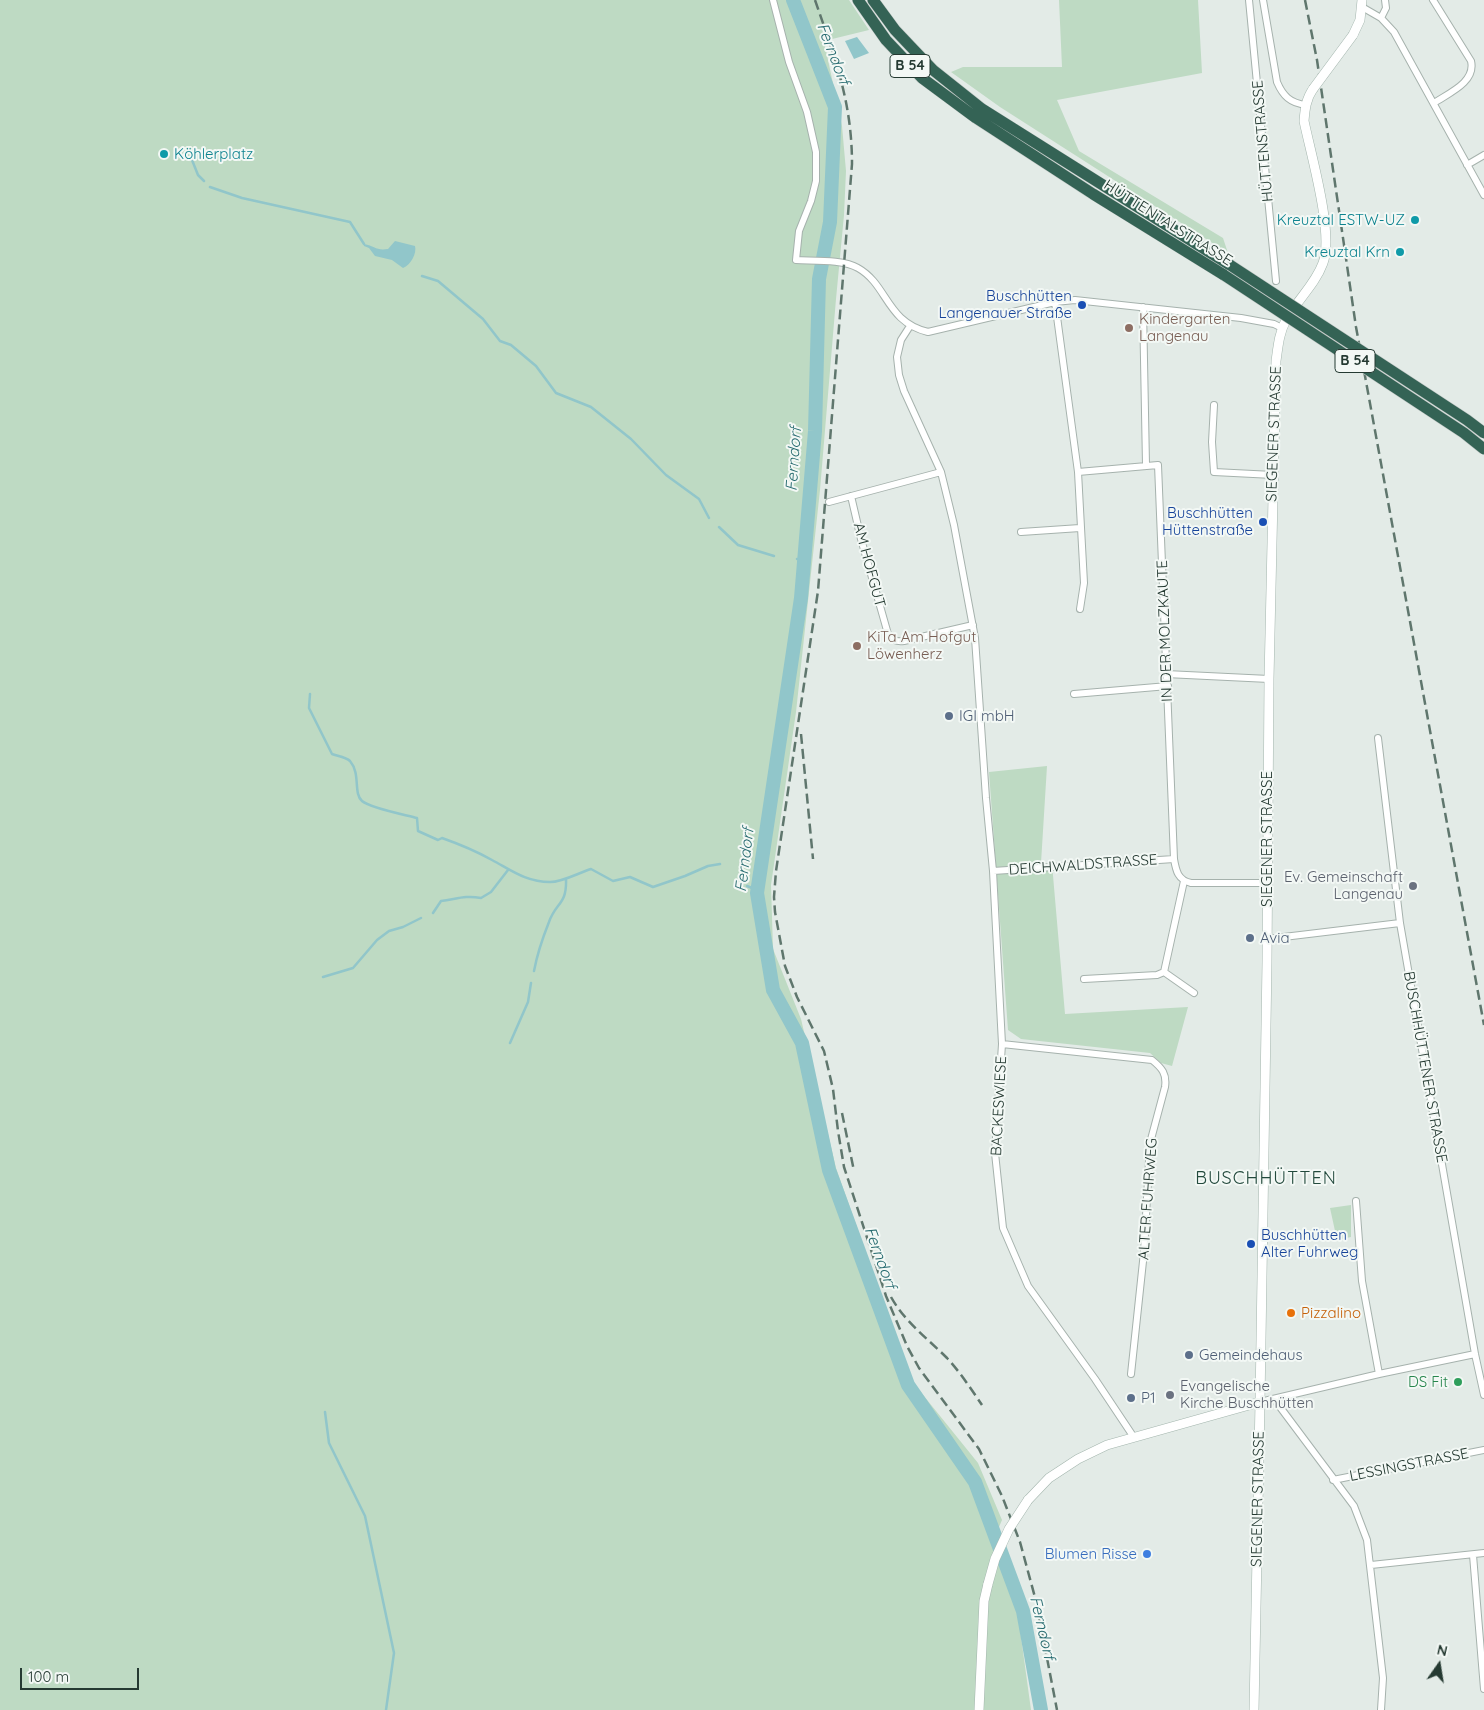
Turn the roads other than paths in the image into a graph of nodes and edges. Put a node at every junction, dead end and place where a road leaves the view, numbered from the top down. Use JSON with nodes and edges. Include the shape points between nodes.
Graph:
{"nodes":[{"id":1,"x":773,"y":0,"type":"edge"},
{"id":2,"x":858,"y":0,"type":"edge"},
{"id":3,"x":873,"y":0,"type":"edge"},
{"id":4,"x":1249,"y":0,"type":"edge"},
{"id":5,"x":1263,"y":0,"type":"edge"},
{"id":6,"x":1385,"y":0,"type":"edge"},
{"id":7,"x":1433,"y":0,"type":"edge"},
{"id":8,"x":1362,"y":4,"type":"edge"},
{"id":9,"x":1381,"y":18,"type":"junction"},
{"id":10,"x":1434,"y":103,"type":"junction"},
{"id":11,"x":1306,"y":105,"type":"junction"},
{"id":12,"x":1484,"y":155,"type":"edge"},
{"id":13,"x":1467,"y":165,"type":"junction"},
{"id":14,"x":1484,"y":195,"type":"edge"},
{"id":15,"x":1227,"y":270,"type":"junction"},
{"id":16,"x":1276,"y":282,"type":"dead end"},
{"id":17,"x":1055,"y":302,"type":"junction"},
{"id":18,"x":1143,"y":307,"type":"junction"},
{"id":19,"x":910,"y":326,"type":"junction"},
{"id":20,"x":1282,"y":328,"type":"junction"},
{"id":21,"x":1214,"y":405,"type":"dead end"},
{"id":22,"x":1484,"y":433,"type":"edge"},
{"id":23,"x":1484,"y":449,"type":"edge"},
{"id":24,"x":1146,"y":465,"type":"junction"},
{"id":25,"x":941,"y":472,"type":"junction"},
{"id":26,"x":1078,"y":472,"type":"junction"},
{"id":27,"x":1273,"y":474,"type":"junction"},
{"id":28,"x":851,"y":496,"type":"junction"},
{"id":29,"x":829,"y":502,"type":"dead end"},
{"id":30,"x":1080,"y":528,"type":"junction"},
{"id":31,"x":1021,"y":532,"type":"dead end"},
{"id":32,"x":1080,"y":609,"type":"dead end"},
{"id":33,"x":973,"y":624,"type":"junction"},
{"id":34,"x":1166,"y":674,"type":"junction"},
{"id":35,"x":1268,"y":679,"type":"junction"},
{"id":36,"x":1168,"y":686,"type":"junction"},
{"id":37,"x":1074,"y":694,"type":"dead end"},
{"id":38,"x":1378,"y":738,"type":"dead end"},
{"id":39,"x":1174,"y":859,"type":"junction"},
{"id":40,"x":993,"y":871,"type":"junction"},
{"id":41,"x":1184,"y":881,"type":"junction"},
{"id":42,"x":1267,"y":883,"type":"junction"},
{"id":43,"x":1400,"y":923,"type":"junction"},
{"id":44,"x":1267,"y":939,"type":"junction"},
{"id":45,"x":1164,"y":972,"type":"junction"},
{"id":46,"x":1084,"y":979,"type":"dead end"},
{"id":47,"x":1194,"y":992,"type":"dead end"},
{"id":48,"x":1002,"y":1044,"type":"junction"},
{"id":49,"x":1356,"y":1201,"type":"dead end"},
{"id":50,"x":1476,"y":1354,"type":"junction"},
{"id":51,"x":1131,"y":1374,"type":"dead end"},
{"id":52,"x":1379,"y":1374,"type":"junction"},
{"id":53,"x":1484,"y":1395,"type":"edge"},
{"id":54,"x":1274,"y":1399,"type":"junction"},
{"id":55,"x":1260,"y":1402,"type":"junction"},
{"id":56,"x":1134,"y":1436,"type":"junction"},
{"id":57,"x":1484,"y":1450,"type":"edge"},
{"id":58,"x":1333,"y":1480,"type":"junction"},
{"id":59,"x":1484,"y":1553,"type":"edge"},
{"id":60,"x":1473,"y":1555,"type":"junction"},
{"id":61,"x":1371,"y":1565,"type":"junction"},
{"id":62,"x":1484,"y":1689,"type":"edge"},
{"id":63,"x":979,"y":1710,"type":"edge"},
{"id":64,"x":1254,"y":1710,"type":"edge"},
{"id":65,"x":1381,"y":1710,"type":"edge"}],
"edges":[{"from":1,"to":19,"type":"street","via":[[816,152],[816,181],[799,231],[796,260],[857,267],[873,281],[896,314]]},
{"from":2,"to":15,"type":"highway","name":"HÜTTENTALSTRASSE","number":"B 54","via":[[886,40],[937,90],[1093,194]]},
{"from":3,"to":15,"type":"highway","name":"HÜTTENTALSTRASSE","number":"B 54","via":[[895,30],[933,70],[982,109]]},
{"from":4,"to":16,"type":"street","name":"HÜTTENSTRASSE"},
{"from":5,"to":11,"type":"street","name":"HÜTTENSTRASSE","via":[[1281,92],[1289,100]]},
{"from":6,"to":9,"type":"street","via":[[1386,8]]},
{"from":7,"to":10,"type":"street","via":[[1472,69],[1468,79]]},
{"from":8,"to":9,"type":"street"},
{"from":8,"to":11,"type":"main road","name":"SIEGENER STRASSE","bridge":true,"via":[[1360,20],[1353,35],[1308,96]]},
{"from":9,"to":10,"type":"street","via":[[1394,32]]},
{"from":10,"to":13,"type":"street"},
{"from":11,"to":20,"type":"main road","name":"SIEGENER STRASSE","via":[[1304,121],[1324,218],[1327,249],[1316,279]]},
{"from":12,"to":13,"type":"street"},
{"from":13,"to":14,"type":"street"},
{"from":15,"to":22,"type":"highway","name":"HÜTTENTALSTRASSE","number":"B 54","bridge":true},
{"from":15,"to":23,"type":"highway","name":"HÜTTENTALSTRASSE","number":"B 54","bridge":true},
{"from":17,"to":18,"type":"street","via":[[1076,300]]},
{"from":17,"to":19,"type":"street","via":[[928,332]]},
{"from":17,"to":26,"type":"street"},
{"from":18,"to":20,"type":"street","via":[[1241,318]]},
{"from":18,"to":24,"type":"street"},
{"from":19,"to":25,"type":"street","name":"BACKESWIESE","via":[[901,340],[897,357],[899,375]]},
{"from":20,"to":27,"type":"main road","name":"SIEGENER STRASSE","via":[[1276,361]]},
{"from":21,"to":27,"type":"street","via":[[1214,472]]},
{"from":24,"to":26,"type":"street"},
{"from":24,"to":34,"type":"street","name":"IN DER MOLZKAUTE","via":[[1158,465]]},
{"from":25,"to":28,"type":"street"},
{"from":25,"to":33,"type":"street","name":"BACKESWIESE"},
{"from":26,"to":30,"type":"street"},
{"from":27,"to":35,"type":"main road","name":"SIEGENER STRASSE"},
{"from":28,"to":29,"type":"street"},
{"from":28,"to":33,"type":"street","name":"AM HOFGUT","via":[[892,639],[899,642]]},
{"from":30,"to":31,"type":"street"},
{"from":30,"to":32,"type":"street","via":[[1084,583]]},
{"from":33,"to":40,"type":"street","name":"BACKESWIESE"},
{"from":34,"to":35,"type":"street"},
{"from":34,"to":36,"type":"street","name":"IN DER MOLZKAUTE"},
{"from":35,"to":42,"type":"main road","name":"SIEGENER STRASSE"},
{"from":36,"to":37,"type":"street"},
{"from":36,"to":39,"type":"street","name":"IN DER MOLZKAUTE"},
{"from":38,"to":43,"type":"street","name":"BUSCHHÜTTENER STRASSE"},
{"from":39,"to":40,"type":"street","name":"DEICHWALDSTRASSE"},
{"from":39,"to":41,"type":"street","name":"IN DER MOLZKAUTE","via":[[1177,873]]},
{"from":40,"to":48,"type":"street","name":"BACKESWIESE"},
{"from":41,"to":42,"type":"street"},
{"from":41,"to":45,"type":"street"},
{"from":42,"to":44,"type":"main road","name":"SIEGENER STRASSE"},
{"from":43,"to":44,"type":"street"},
{"from":43,"to":50,"type":"street","name":"BUSCHHÜTTENER STRASSE"},
{"from":44,"to":55,"type":"main road","name":"SIEGENER STRASSE"},
{"from":45,"to":46,"type":"street"},
{"from":45,"to":47,"type":"street"},
{"from":48,"to":51,"type":"street","name":"ALTER FUHRWEG","via":[[1152,1060],[1162,1069],[1166,1081],[1150,1143],[1144,1252]]},
{"from":48,"to":56,"type":"street","name":"BACKESWIESE","via":[[995,1153],[1003,1228],[1028,1286]]},
{"from":49,"to":52,"type":"street","via":[[1362,1281]]},
{"from":50,"to":52,"type":"street"},
{"from":50,"to":53,"type":"street","name":"BUSCHHÜTTENER STRASSE"},
{"from":52,"to":54,"type":"street"},
{"from":54,"to":55,"type":"street"},
{"from":54,"to":58,"type":"street"},
{"from":55,"to":56,"type":"main road"},
{"from":55,"to":64,"type":"main road","name":"SIEGENER STRASSE"},
{"from":56,"to":63,"type":"main road","bridge":true,"via":[[1078,1459],[1049,1478],[1028,1500],[1009,1529],[995,1559],[984,1601]]},
{"from":57,"to":58,"type":"street","name":"LESSINGSTRASSE"},
{"from":58,"to":61,"type":"street","via":[[1354,1506],[1367,1540]]},
{"from":59,"to":60,"type":"street"},
{"from":60,"to":61,"type":"street"},
{"from":60,"to":62,"type":"street"},
{"from":61,"to":65,"type":"street","via":[[1383,1678]]}]}
